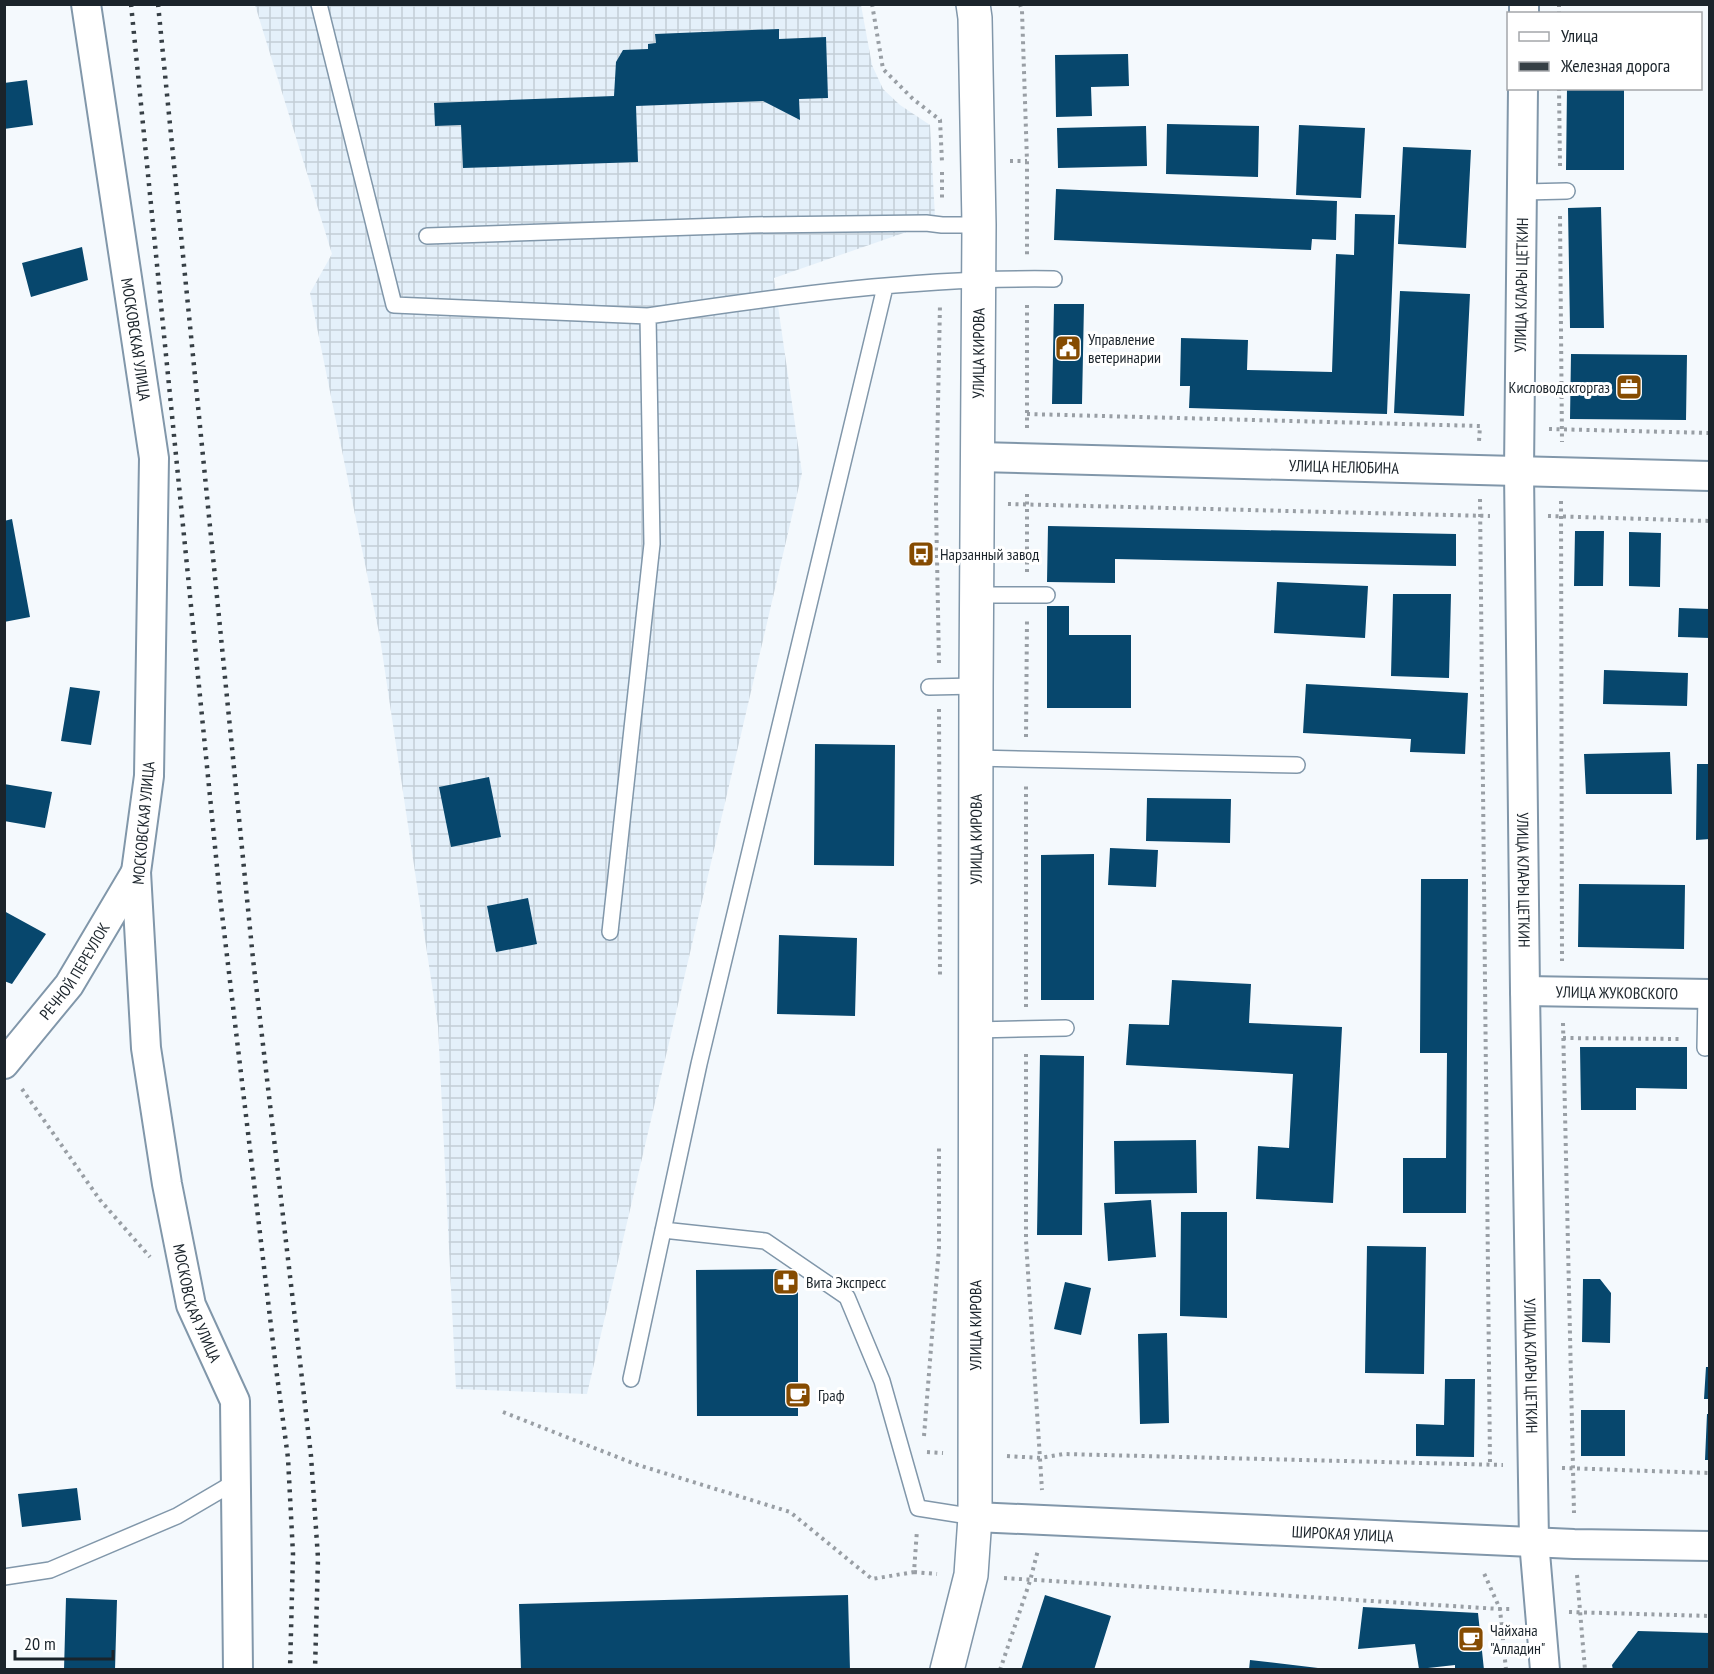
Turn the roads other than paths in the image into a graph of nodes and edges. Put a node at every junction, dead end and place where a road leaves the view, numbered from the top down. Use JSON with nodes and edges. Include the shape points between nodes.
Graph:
{"nodes":[{"id":1,"x":86,"y":4,"type":"edge"},
{"id":2,"x":319,"y":4,"type":"edge"},
{"id":3,"x":973,"y":4,"type":"edge"},
{"id":4,"x":1523,"y":90,"type":"edge"},
{"id":5,"x":1522,"y":192,"type":"junction"},
{"id":6,"x":1564,"y":192,"type":"road end"},
{"id":7,"x":979,"y":225,"type":"junction"},
{"id":8,"x":427,"y":236,"type":"dead end"},
{"id":9,"x":1054,"y":279,"type":"dead end"},
{"id":10,"x":979,"y":280,"type":"junction"},
{"id":11,"x":885,"y":287,"type":"junction"},
{"id":12,"x":648,"y":316,"type":"junction"},
{"id":13,"x":978,"y":458,"type":"junction"},
{"id":14,"x":1519,"y":471,"type":"junction"},
{"id":15,"x":1710,"y":476,"type":"edge"},
{"id":16,"x":976,"y":595,"type":"junction"},
{"id":17,"x":1047,"y":595,"type":"dead end"},
{"id":18,"x":976,"y":686,"type":"junction"},
{"id":19,"x":934,"y":687,"type":"road end"},
{"id":20,"x":975,"y":758,"type":"junction"},
{"id":21,"x":1297,"y":765,"type":"dead end"},
{"id":22,"x":136,"y":872,"type":"junction"},
{"id":23,"x":610,"y":932,"type":"dead end"},
{"id":24,"x":1525,"y":991,"type":"junction"},
{"id":25,"x":1708,"y":994,"type":"edge"},
{"id":26,"x":1066,"y":1028,"type":"dead end"},
{"id":27,"x":975,"y":1030,"type":"junction"},
{"id":28,"x":1705,"y":1043,"type":"road end"},
{"id":29,"x":5,"y":1064,"type":"edge"},
{"id":30,"x":663,"y":1230,"type":"junction"},
{"id":31,"x":631,"y":1379,"type":"dead end"},
{"id":32,"x":235,"y":1482,"type":"junction"},
{"id":33,"x":975,"y":1517,"type":"junction"},
{"id":34,"x":1534,"y":1541,"type":"junction"},
{"id":35,"x":1710,"y":1546,"type":"edge"},
{"id":36,"x":4,"y":1576,"type":"edge"},
{"id":37,"x":238,"y":1670,"type":"edge"},
{"id":38,"x":947,"y":1670,"type":"edge"},
{"id":39,"x":1545,"y":1670,"type":"edge"}],
"edges":[{"from":1,"to":22,"type":"street","name":"МОСКОВСКАЯ УЛИЦА","via":[[154,458],[149,776]]},
{"from":2,"to":12,"type":"lane","via":[[394,305]]},
{"from":3,"to":7,"type":"street","name":"УЛИЦА КИРОВА"},
{"from":4,"to":5,"type":"street","name":"УЛИЦА КЛАРЫ ЦЕТКИН"},
{"from":5,"to":6,"type":"lane"},
{"from":5,"to":14,"type":"street","name":"УЛИЦА КЛАРЫ ЦЕТКИН"},
{"from":7,"to":8,"type":"lane","via":[[752,225]]},
{"from":7,"to":10,"type":"street","name":"УЛИЦА КИРОВА"},
{"from":9,"to":10,"type":"lane"},
{"from":10,"to":11,"type":"lane"},
{"from":10,"to":13,"type":"street","name":"УЛИЦА КИРОВА"},
{"from":11,"to":12,"type":"lane","via":[[777,297]]},
{"from":11,"to":30,"type":"lane"},
{"from":12,"to":23,"type":"lane","via":[[652,544]]},
{"from":13,"to":14,"type":"street","name":"УЛИЦА НЕЛЮБИНА"},
{"from":13,"to":16,"type":"street","name":"УЛИЦА КИРОВА"},
{"from":14,"to":15,"type":"street","name":"УЛИЦА НЕЛЮБИНА"},
{"from":14,"to":24,"type":"street","name":"УЛИЦА КЛАРЫ ЦЕТКИН"},
{"from":16,"to":17,"type":"lane"},
{"from":16,"to":18,"type":"street","name":"УЛИЦА КИРОВА"},
{"from":18,"to":19,"type":"lane"},
{"from":18,"to":20,"type":"street","name":"УЛИЦА КИРОВА"},
{"from":20,"to":21,"type":"lane"},
{"from":20,"to":27,"type":"street","name":"УЛИЦА КИРОВА"},
{"from":22,"to":29,"type":"street","name":"РЕЧНОЙ ПЕРЕУЛОК","via":[[69,985]]},
{"from":22,"to":32,"type":"street","name":"МОСКОВСКАЯ УЛИЦА","via":[[147,1047],[167,1184],[191,1305],[235,1401]]},
{"from":24,"to":25,"type":"street","name":"УЛИЦА ЖУКОВСКОГО"},
{"from":24,"to":34,"type":"street","name":"УЛИЦА КЛАРЫ ЦЕТКИН"},
{"from":25,"to":28,"type":"lane"},
{"from":26,"to":27,"type":"lane"},
{"from":27,"to":33,"type":"street","name":"УЛИЦА КИРОВА"},
{"from":30,"to":31,"type":"lane"},
{"from":30,"to":33,"type":"lane","via":[[765,1241],[847,1297],[882,1381],[918,1508]]},
{"from":32,"to":36,"type":"lane","via":[[177,1516],[50,1570]]},
{"from":32,"to":37,"type":"street","name":"МОСКОВСКАЯ УЛИЦА"},
{"from":33,"to":34,"type":"street","name":"ШИРОКАЯ УЛИЦА"},
{"from":33,"to":38,"type":"street","name":"УЛИЦА КИРОВА","via":[[971,1575]]},
{"from":34,"to":35,"type":"street","name":"ШИРОКАЯ УЛИЦА"},
{"from":34,"to":39,"type":"street","name":"УЛИЦА КЛАРЫ ЦЕТКИН"}]}
